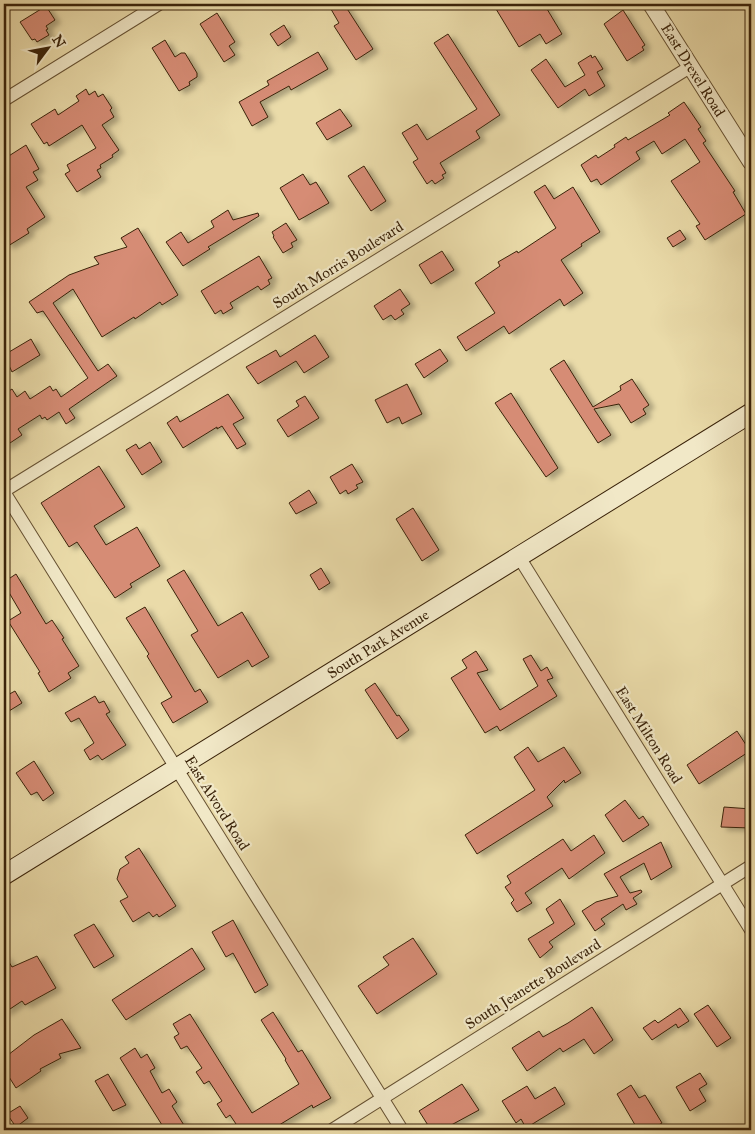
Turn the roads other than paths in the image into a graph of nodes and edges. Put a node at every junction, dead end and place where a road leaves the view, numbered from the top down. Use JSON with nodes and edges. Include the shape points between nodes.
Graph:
{"nodes":[{"id":1,"x":159,"y":4,"type":"edge"},
{"id":2,"x":651,"y":4,"type":"edge"},
{"id":3,"x":690,"y":66,"type":"junction"},
{"id":4,"x":4,"y":100,"type":"edge"},
{"id":5,"x":751,"y":162,"type":"edge"},
{"id":6,"x":751,"y":413,"type":"edge"},
{"id":7,"x":4,"y":492,"type":"edge"},
{"id":8,"x":518,"y":557,"type":"junction"},
{"id":9,"x":176,"y":769,"type":"junction"},
{"id":10,"x":751,"y":866,"type":"edge"},
{"id":11,"x":4,"y":876,"type":"edge"},
{"id":12,"x":723,"y":884,"type":"junction"},
{"id":13,"x":751,"y":930,"type":"edge"},
{"id":14,"x":382,"y":1099,"type":"junction"},
{"id":15,"x":332,"y":1130,"type":"edge"},
{"id":16,"x":402,"y":1130,"type":"edge"}],
"edges":[{"from":1,"to":4,"type":"street"},
{"from":2,"to":3,"type":"street","name":"East Drexel Road"},
{"from":3,"to":5,"type":"street","name":"East Drexel Road"},
{"from":3,"to":7,"type":"street","name":"South Morris Boulevard"},
{"from":6,"to":8,"type":"main road","name":"South Park Avenue"},
{"from":7,"to":9,"type":"street","name":"East Alvord Road"},
{"from":8,"to":9,"type":"main road","name":"South Park Avenue"},
{"from":8,"to":12,"type":"street","name":"East Milton Road"},
{"from":9,"to":11,"type":"main road","name":"South Park Avenue"},
{"from":9,"to":14,"type":"street","name":"East Alvord Road"},
{"from":10,"to":12,"type":"street","name":"South Jeanette Boulevard"},
{"from":12,"to":13,"type":"street","name":"East Milton Road"},
{"from":12,"to":14,"type":"street","name":"South Jeanette Boulevard"},
{"from":14,"to":15,"type":"street","name":"South Jeanette Boulevard"},
{"from":14,"to":16,"type":"street","name":"East Alvord Road"}]}
